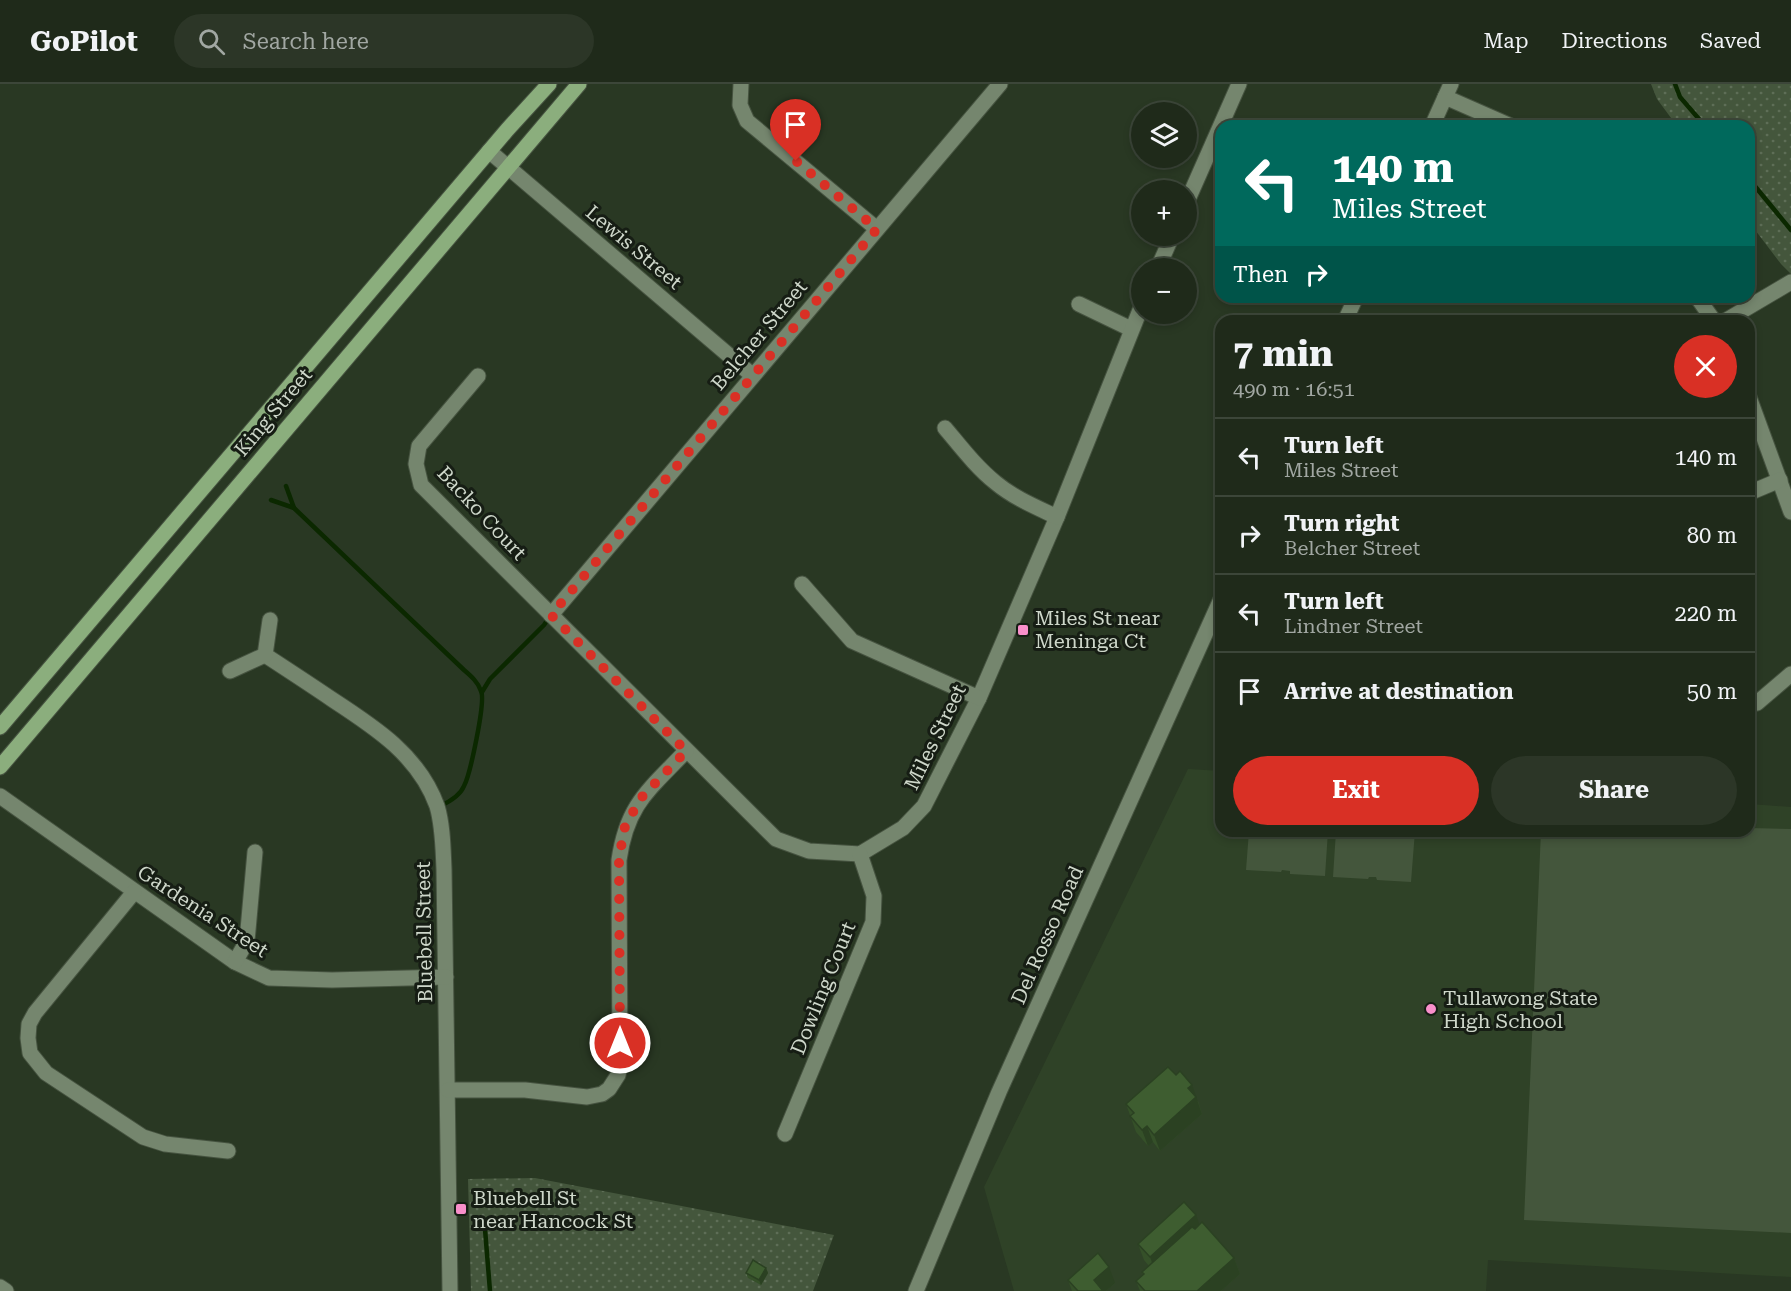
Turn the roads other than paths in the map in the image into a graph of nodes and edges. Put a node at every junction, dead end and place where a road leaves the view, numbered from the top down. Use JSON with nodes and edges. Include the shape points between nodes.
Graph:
{"nodes":[{"id":1,"x":549,"y":84,"type":"edge"},
{"id":2,"x":579,"y":84,"type":"edge"},
{"id":3,"x":741,"y":84,"type":"edge"},
{"id":4,"x":1000,"y":84,"type":"edge"},
{"id":5,"x":1239,"y":84,"type":"edge"},
{"id":6,"x":1448,"y":91,"type":"edge"},
{"id":7,"x":1223,"y":120,"type":"edge"},
{"id":8,"x":1435,"y":120,"type":"edge"},
{"id":9,"x":1500,"y":120,"type":"edge"},
{"id":10,"x":1215,"y":138,"type":"edge"},
{"id":11,"x":489,"y":151,"type":"junction"},
{"id":12,"x":509,"y":168,"type":"junction"},
{"id":13,"x":1197,"y":180,"type":"edge"},
{"id":14,"x":877,"y":229,"type":"junction"},
{"id":15,"x":1791,"y":282,"type":"edge"},
{"id":16,"x":1079,"y":304,"type":"dead end"},
{"id":17,"x":1735,"y":315,"type":"edge"},
{"id":18,"x":1133,"y":324,"type":"edge"},
{"id":19,"x":1131,"y":329,"type":"junction"},
{"id":20,"x":752,"y":375,"type":"junction"},
{"id":21,"x":478,"y":376,"type":"dead end"},
{"id":22,"x":1755,"y":413,"type":"edge"},
{"id":23,"x":945,"y":428,"type":"dead end"},
{"id":24,"x":1780,"y":480,"type":"junction"},
{"id":25,"x":1755,"y":490,"type":"edge"},
{"id":26,"x":1791,"y":512,"type":"edge"},
{"id":27,"x":1057,"y":517,"type":"junction"},
{"id":28,"x":802,"y":584,"type":"dead end"},
{"id":29,"x":1215,"y":612,"type":"edge"},
{"id":30,"x":551,"y":615,"type":"junction"},
{"id":31,"x":270,"y":620,"type":"dead end"},
{"id":32,"x":265,"y":655,"type":"junction"},
{"id":33,"x":230,"y":671,"type":"dead end"},
{"id":34,"x":1791,"y":674,"type":"edge"},
{"id":35,"x":979,"y":698,"type":"junction"},
{"id":36,"x":1755,"y":703,"type":"edge"},
{"id":37,"x":0,"y":727,"type":"edge"},
{"id":38,"x":686,"y":751,"type":"junction"},
{"id":39,"x":0,"y":767,"type":"edge"},
{"id":40,"x":0,"y":796,"type":"edge"},
{"id":41,"x":255,"y":852,"type":"dead end"},
{"id":42,"x":860,"y":854,"type":"junction"},
{"id":43,"x":134,"y":892,"type":"junction"},
{"id":44,"x":235,"y":962,"type":"junction"},
{"id":45,"x":446,"y":977,"type":"junction"},
{"id":46,"x":448,"y":1090,"type":"junction"},
{"id":47,"x":785,"y":1134,"type":"dead end"},
{"id":48,"x":228,"y":1151,"type":"dead end"},
{"id":49,"x":0,"y":1287,"type":"edge"},
{"id":50,"x":6,"y":1291,"type":"edge"},
{"id":51,"x":450,"y":1291,"type":"edge"},
{"id":52,"x":916,"y":1291,"type":"edge"}],
"edges":[{"from":1,"to":11,"type":"main road","name":"King Street"},
{"from":2,"to":12,"type":"main road","name":"King Street"},
{"from":3,"to":14,"type":"street","via":[[740,105],[747,121]]},
{"from":4,"to":14,"type":"street","name":"Belcher Street"},
{"from":5,"to":7,"type":"street"},
{"from":6,"to":8,"type":"street"},
{"from":6,"to":9,"type":"street"},
{"from":10,"to":13,"type":"street"},
{"from":11,"to":12,"type":"street","name":"Lewis Street"},
{"from":11,"to":37,"type":"main road","name":"King Street"},
{"from":12,"to":20,"type":"street","name":"Lewis Street"},
{"from":12,"to":39,"type":"main road","name":"King Street"},
{"from":14,"to":20,"type":"street","name":"Belcher Street"},
{"from":15,"to":17,"type":"street"},
{"from":16,"to":19,"type":"street"},
{"from":18,"to":19,"type":"street","name":"Miles Street"},
{"from":19,"to":27,"type":"street","name":"Miles Street"},
{"from":20,"to":30,"type":"street","name":"Belcher Street"},
{"from":21,"to":30,"type":"street","name":"Backo Court","via":[[418,446],[416,464],[421,485]]},
{"from":22,"to":24,"type":"street"},
{"from":23,"to":27,"type":"street","via":[[996,483]]},
{"from":24,"to":25,"type":"street"},
{"from":24,"to":26,"type":"street"},
{"from":27,"to":35,"type":"street","name":"Miles Street"},
{"from":28,"to":35,"type":"street","via":[[852,641]]},
{"from":29,"to":52,"type":"street","name":"Del Rosso Road","via":[[999,1092]]},
{"from":30,"to":38,"type":"street"},
{"from":31,"to":32,"type":"street"},
{"from":32,"to":33,"type":"street"},
{"from":32,"to":45,"type":"street","name":"Bluebell Street","via":[[379,730],[410,760],[429,789],[443,841]]},
{"from":34,"to":36,"type":"street"},
{"from":35,"to":42,"type":"street","name":"Miles Street","via":[[924,806],[903,828]]},
{"from":38,"to":42,"type":"street","via":[[776,839],[809,851]]},
{"from":38,"to":46,"type":"street","via":[[640,799],[623,837],[619,860],[621,1066],[614,1083],[602,1094],[586,1097],[525,1090]]},
{"from":40,"to":43,"type":"street","name":"Gardenia Street"},
{"from":41,"to":44,"type":"street","via":[[247,941]]},
{"from":42,"to":47,"type":"street","name":"Dowling Court","via":[[874,896],[873,922]]},
{"from":43,"to":44,"type":"street","name":"Gardenia Street"},
{"from":43,"to":48,"type":"street","via":[[35,1013],[29,1024],[30,1053],[46,1073],[143,1137],[165,1144]]},
{"from":44,"to":45,"type":"street","name":"Gardenia Street","via":[[269,978]]},
{"from":45,"to":46,"type":"street","name":"Bluebell Street"},
{"from":46,"to":51,"type":"street","name":"Bluebell Street"},
{"from":49,"to":50,"type":"street"}]}
